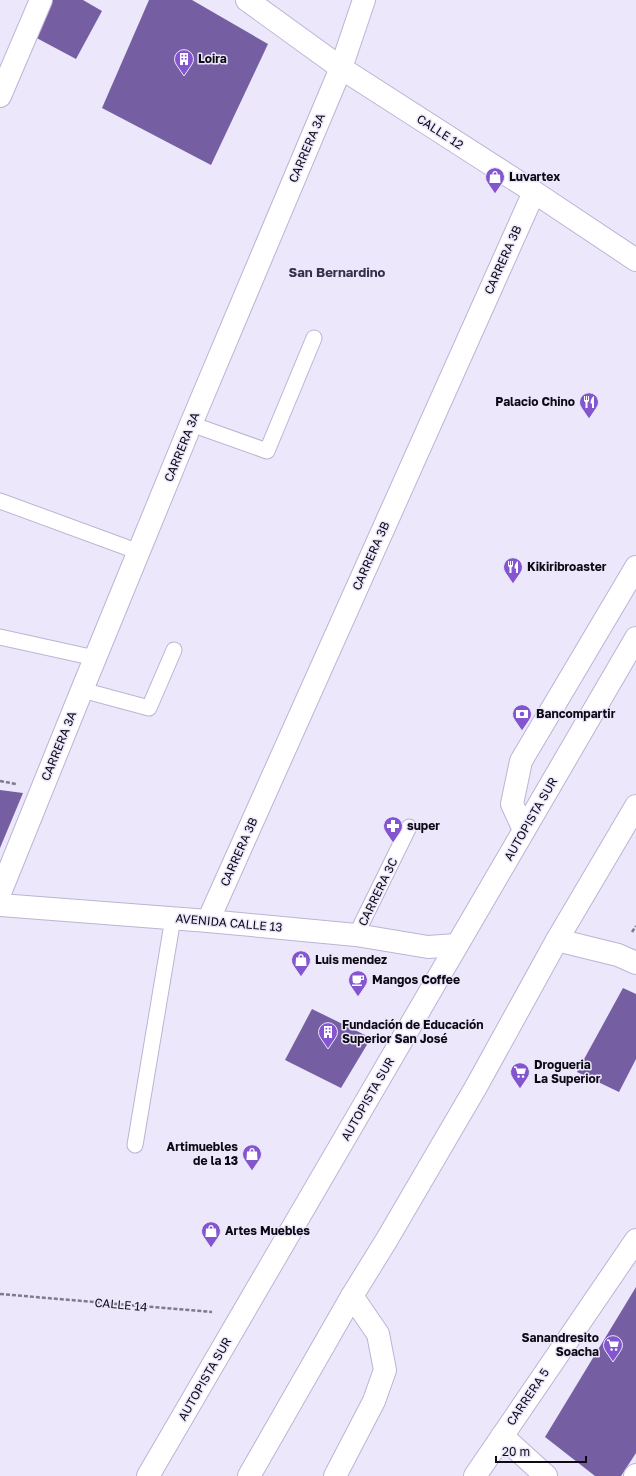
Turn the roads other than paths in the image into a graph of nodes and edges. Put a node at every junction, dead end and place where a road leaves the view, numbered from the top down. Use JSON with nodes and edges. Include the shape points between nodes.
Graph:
{"nodes":[{"id":1,"x":41,"y":0,"type":"edge"},
{"id":2,"x":247,"y":0,"type":"edge"},
{"id":3,"x":364,"y":0,"type":"edge"},
{"id":4,"x":341,"y":68,"type":"junction"},
{"id":5,"x":0,"y":96,"type":"edge"},
{"id":6,"x":534,"y":192,"type":"junction"},
{"id":7,"x":636,"y":260,"type":"edge"},
{"id":8,"x":314,"y":338,"type":"dead end"},
{"id":9,"x":191,"y":424,"type":"junction"},
{"id":10,"x":0,"y":501,"type":"edge"},
{"id":11,"x":139,"y":552,"type":"junction"},
{"id":12,"x":636,"y":567,"type":"edge"},
{"id":13,"x":0,"y":637,"type":"edge"},
{"id":14,"x":636,"y":638,"type":"edge"},
{"id":15,"x":174,"y":650,"type":"dead end"},
{"id":16,"x":95,"y":658,"type":"junction"},
{"id":17,"x":82,"y":690,"type":"junction"},
{"id":18,"x":636,"y":806,"type":"edge"},
{"id":19,"x":409,"y":827,"type":"dead end"},
{"id":20,"x":524,"y":830,"type":"junction"},
{"id":21,"x":0,"y":894,"type":"edge"},
{"id":22,"x":0,"y":905,"type":"edge"},
{"id":23,"x":173,"y":918,"type":"junction"},
{"id":24,"x":208,"y":920,"type":"junction"},
{"id":25,"x":356,"y":935,"type":"junction"},
{"id":26,"x":557,"y":940,"type":"junction"},
{"id":27,"x":457,"y":945,"type":"junction"},
{"id":28,"x":636,"y":963,"type":"edge"},
{"id":29,"x":135,"y":1145,"type":"dead end"},
{"id":30,"x":636,"y":1240,"type":"edge"},
{"id":31,"x":352,"y":1296,"type":"junction"},
{"id":32,"x":502,"y":1436,"type":"junction"},
{"id":33,"x":148,"y":1476,"type":"edge"},
{"id":34,"x":249,"y":1476,"type":"edge"},
{"id":35,"x":335,"y":1476,"type":"edge"},
{"id":36,"x":475,"y":1476,"type":"edge"},
{"id":37,"x":546,"y":1476,"type":"edge"}],
"edges":[{"from":1,"to":5,"type":"main road"},
{"from":2,"to":4,"type":"main road","name":"CALLE 12"},
{"from":3,"to":4,"type":"main road","name":"CARRERA 3A"},
{"from":4,"to":6,"type":"main road","name":"CALLE 12"},
{"from":4,"to":9,"type":"main road","name":"CARRERA 3A"},
{"from":6,"to":7,"type":"main road","name":"CALLE 12"},
{"from":6,"to":24,"type":"main road","name":"CARRERA 3B"},
{"from":8,"to":9,"type":"lane","via":[[268,451]]},
{"from":9,"to":11,"type":"main road","name":"CARRERA 3A"},
{"from":10,"to":11,"type":"lane"},
{"from":11,"to":16,"type":"main road","name":"CARRERA 3A"},
{"from":12,"to":20,"type":"main road","via":[[521,761],[512,804]]},
{"from":13,"to":16,"type":"lane"},
{"from":14,"to":20,"type":"main road","name":"AUTOPISTA SUR"},
{"from":15,"to":17,"type":"lane","via":[[149,708]]},
{"from":16,"to":17,"type":"main road","name":"CARRERA 3A"},
{"from":17,"to":21,"type":"main road","name":"CARRERA 3A"},
{"from":18,"to":26,"type":"main road"},
{"from":19,"to":25,"type":"lane","name":"CARRERA 3C"},
{"from":20,"to":27,"type":"main road","name":"AUTOPISTA SUR"},
{"from":22,"to":23,"type":"main road","name":"AVENIDA CALLE 13"},
{"from":23,"to":24,"type":"main road","name":"AVENIDA CALLE 13"},
{"from":23,"to":29,"type":"lane"},
{"from":24,"to":25,"type":"main road","name":"AVENIDA CALLE 13"},
{"from":25,"to":27,"type":"main road","name":"AVENIDA CALLE 13","via":[[428,947]]},
{"from":26,"to":28,"type":"main road","via":[[618,955]]},
{"from":26,"to":31,"type":"main road","via":[[476,1088]]},
{"from":27,"to":33,"type":"main road","name":"AUTOPISTA SUR"},
{"from":30,"to":32,"type":"main road","name":"CARRERA 5"},
{"from":31,"to":34,"type":"main road"},
{"from":31,"to":35,"type":"main road","via":[[378,1334],[385,1370],[374,1401]]},
{"from":32,"to":36,"type":"main road","name":"CARRERA 5"},
{"from":32,"to":37,"type":"main road"}]}
